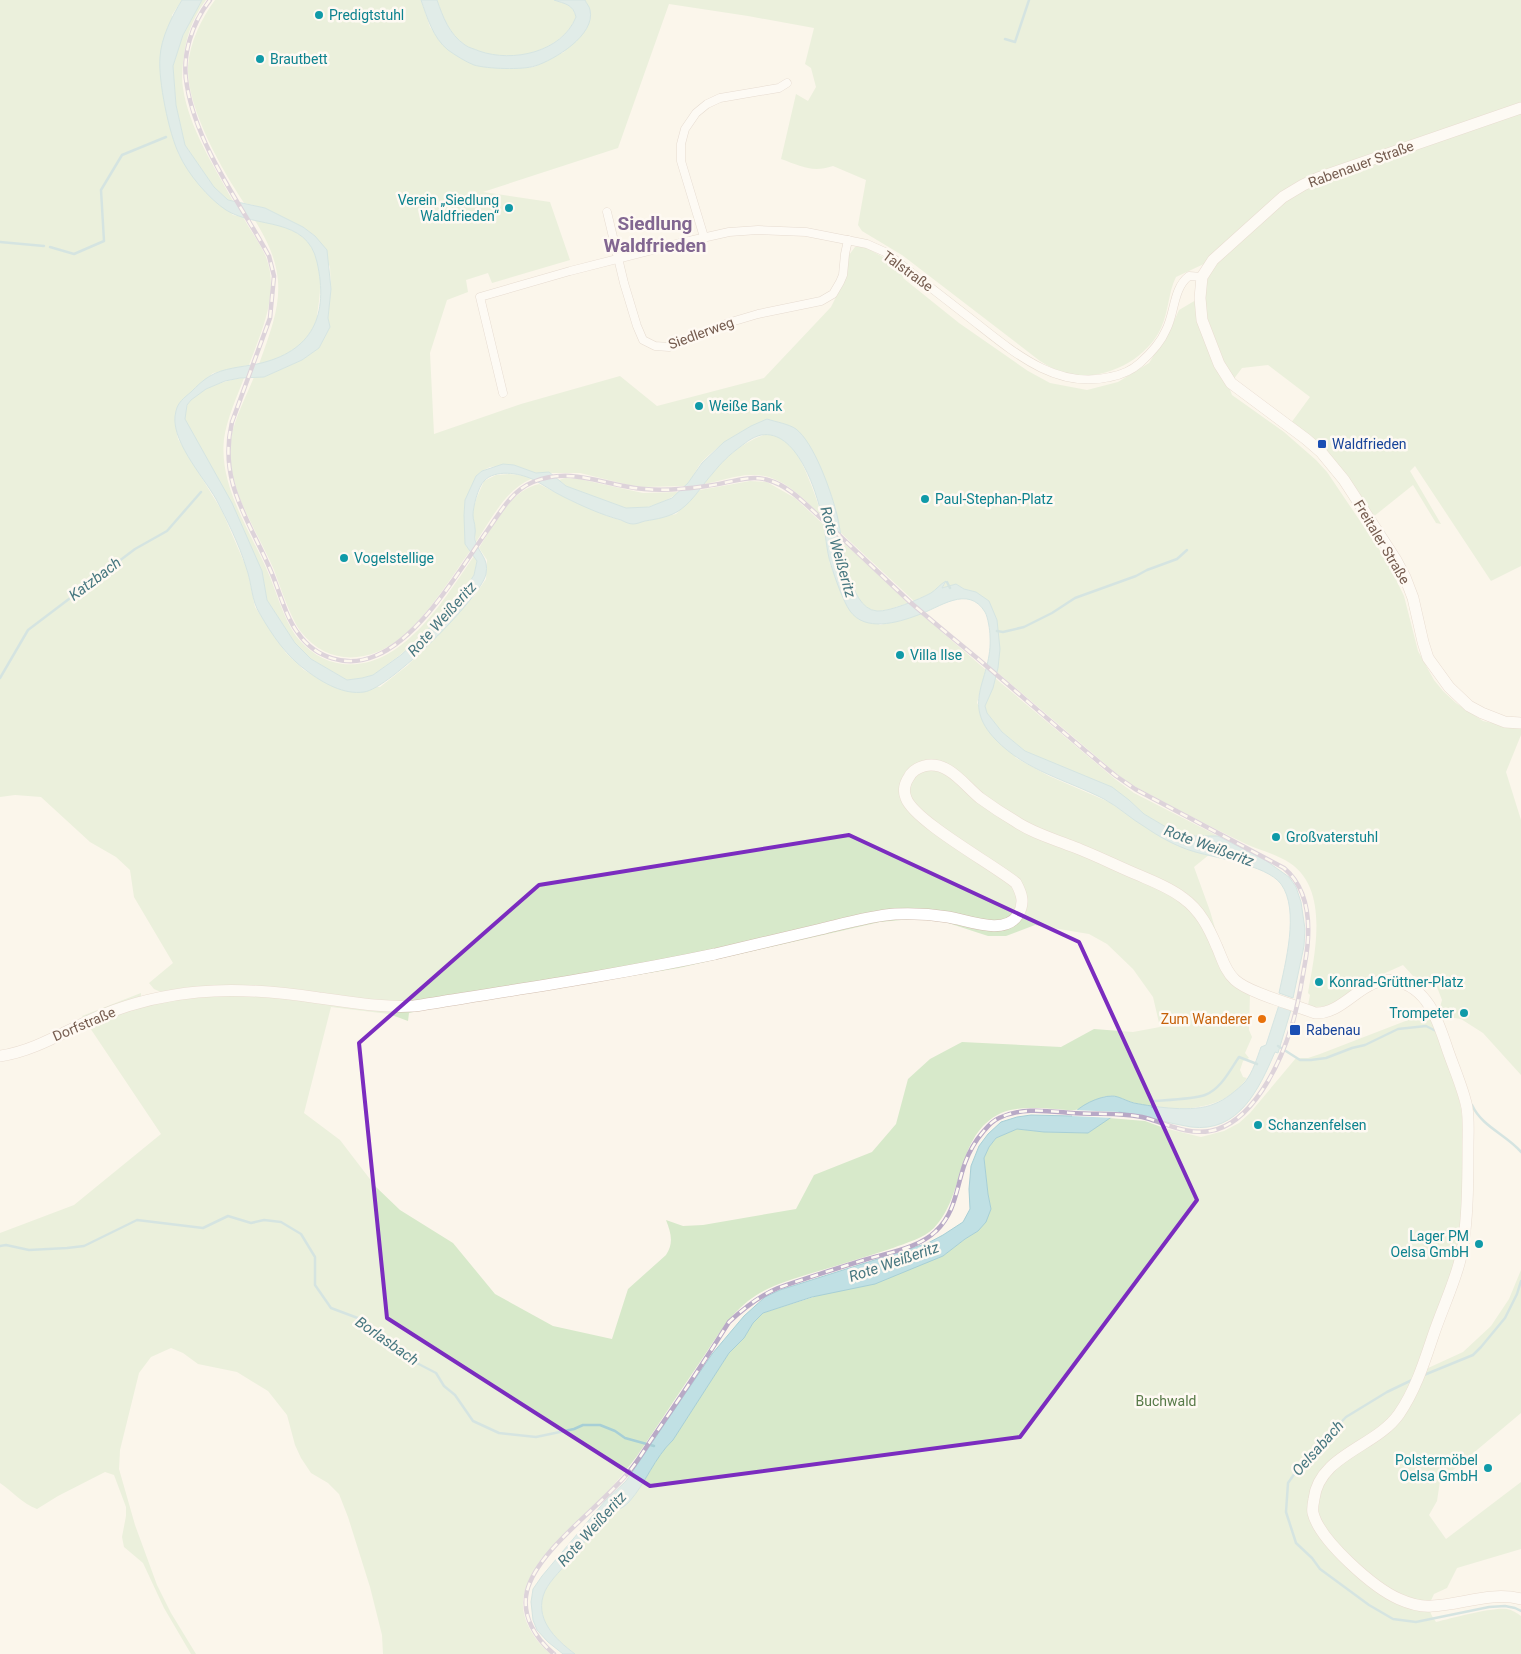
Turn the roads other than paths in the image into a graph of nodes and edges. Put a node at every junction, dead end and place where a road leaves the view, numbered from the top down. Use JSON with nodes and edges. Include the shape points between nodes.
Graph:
{"nodes":[{"id":1,"x":787,"y":83,"type":"dead end"},
{"id":2,"x":1521,"y":108,"type":"edge"},
{"id":3,"x":607,"y":212,"type":"dead end"},
{"id":4,"x":704,"y":237,"type":"junction"},
{"id":5,"x":848,"y":240,"type":"junction"},
{"id":6,"x":618,"y":259,"type":"junction"},
{"id":7,"x":1202,"y":277,"type":"junction"},
{"id":8,"x":503,"y":393,"type":"dead end"},
{"id":9,"x":1521,"y":724,"type":"edge"},
{"id":10,"x":0,"y":1056,"type":"edge"},
{"id":11,"x":1521,"y":1599,"type":"edge"}],
"edges":[{"from":1,"to":4,"type":"street","via":[[779,88],[720,98],[696,113],[685,129],[681,160]]},
{"from":2,"to":7,"type":"street","name":"Rabenauer Straße","via":[[1318,178],[1298,188],[1282,197],[1228,246]]},
{"from":3,"to":6,"type":"street","name":"Siedlerweg"},
{"from":4,"to":5,"type":"street","name":"Talstraße","via":[[758,230],[806,232]]},
{"from":4,"to":6,"type":"street","name":"Talstraße"},
{"from":5,"to":6,"type":"street","name":"Siedlerweg","via":[[840,282],[832,294],[821,301],[731,322],[669,347],[655,346],[643,340]]},
{"from":5,"to":7,"type":"street","name":"Talstraße","via":[[885,252],[1022,358],[1052,373],[1074,379],[1099,380],[1123,374],[1140,363],[1166,330],[1182,281],[1189,276]]},
{"from":6,"to":8,"type":"street","name":"Talstraße","via":[[480,297]]},
{"from":7,"to":9,"type":"street","name":"Freitaler Straße","via":[[1202,320],[1219,364],[1231,383],[1306,439],[1344,480],[1405,577],[1428,658],[1448,687],[1482,713]]},
{"from":10,"to":11,"type":"street","name":"Dorfstraße","via":[[17,1053],[102,1015],[138,1003],[198,992],[298,995],[391,1007],[414,1006],[715,954],[895,914],[923,913],[983,924],[1008,924],[1014,921],[1022,905],[1022,895],[1016,883],[926,820],[906,798],[905,785],[916,768],[941,766],[1017,823],[1104,859],[1184,898],[1204,921],[1230,975],[1247,988],[1315,1013],[1338,1007],[1362,989],[1381,981],[1391,980],[1423,996],[1442,1034],[1467,1108],[1468,1171],[1459,1263],[1422,1368],[1398,1416],[1322,1477],[1314,1495],[1313,1512],[1322,1531],[1347,1561],[1400,1600],[1428,1607],[1492,1597]]}]}
